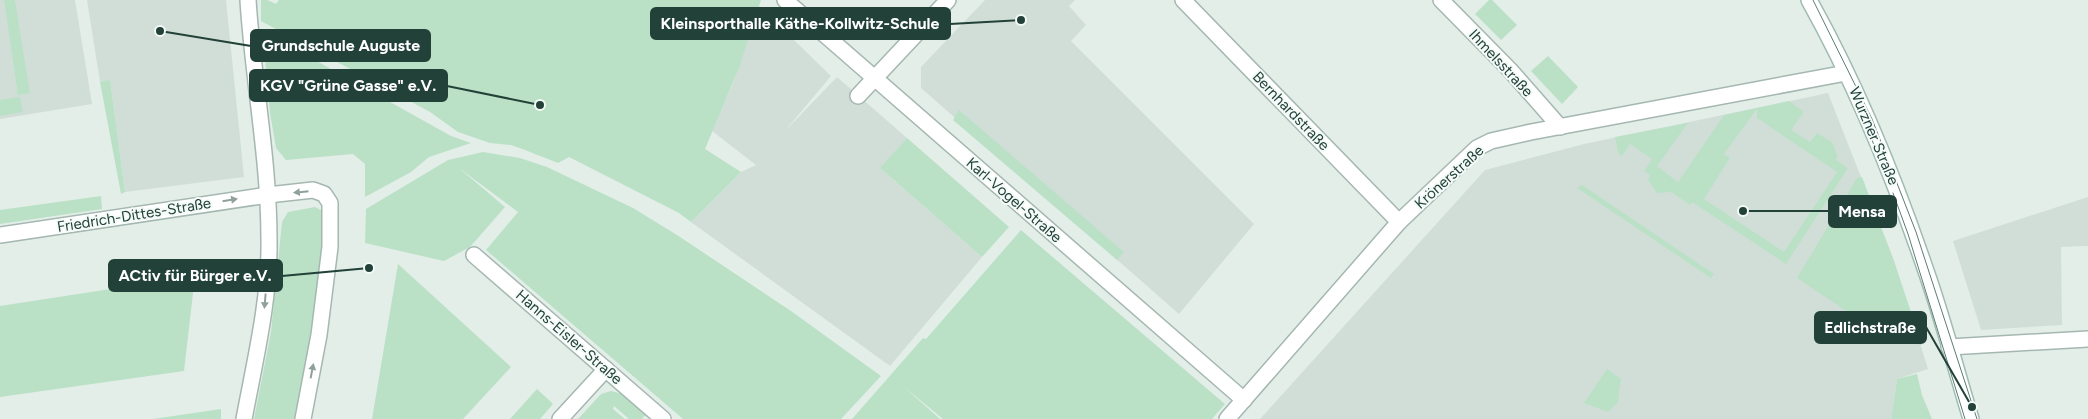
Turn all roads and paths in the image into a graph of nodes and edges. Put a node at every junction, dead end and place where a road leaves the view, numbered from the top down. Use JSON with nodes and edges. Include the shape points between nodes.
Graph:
{"nodes":[{"id":1,"x":248,"y":0,"type":"edge"},
{"id":2,"x":785,"y":0,"type":"edge"},
{"id":3,"x":948,"y":0,"type":"edge"},
{"id":4,"x":1183,"y":0,"type":"edge"},
{"id":5,"x":1441,"y":0,"type":"edge"},
{"id":6,"x":1810,"y":0,"type":"edge"},
{"id":7,"x":1846,"y":72,"type":"junction"},
{"id":8,"x":874,"y":78,"type":"junction"},
{"id":9,"x":858,"y":96,"type":"dead end"},
{"id":10,"x":1560,"y":127,"type":"junction"},
{"id":11,"x":268,"y":195,"type":"junction"},
{"id":12,"x":1399,"y":222,"type":"junction"},
{"id":13,"x":0,"y":235,"type":"edge"},
{"id":14,"x":474,"y":255,"type":"dead end"},
{"id":15,"x":2088,"y":339,"type":"edge"},
{"id":16,"x":1948,"y":346,"type":"junction"},
{"id":17,"x":606,"y":368,"type":"junction"},
{"id":18,"x":1244,"y":400,"type":"junction"},
{"id":19,"x":244,"y":419,"type":"edge"},
{"id":20,"x":303,"y":419,"type":"edge"},
{"id":21,"x":560,"y":419,"type":"edge"},
{"id":22,"x":664,"y":419,"type":"edge"},
{"id":23,"x":1227,"y":419,"type":"edge"},
{"id":24,"x":1971,"y":419,"type":"edge"}],
"edges":[{"from":1,"to":11,"type":"street"},
{"from":2,"to":8,"type":"street","name":"Karl-Vogel-Straße"},
{"from":3,"to":8,"type":"street"},
{"from":4,"to":12,"type":"street","name":"Bernhardstraße"},
{"from":5,"to":10,"type":"street","name":"Ihmelsstraße"},
{"from":6,"to":7,"type":"street","name":"Wurzner Straße"},
{"from":7,"to":10,"type":"street","name":"Krönerstraße"},
{"from":7,"to":16,"type":"street","name":"Wurzner Straße","via":[[1874,132],[1915,239]]},
{"from":8,"to":9,"type":"street"},
{"from":8,"to":18,"type":"street","name":"Karl-Vogel-Straße"},
{"from":10,"to":12,"type":"street","name":"Krönerstraße","via":[[1491,141],[1477,148]]},
{"from":13,"to":11,"type":"street","name":"Friedrich-Dittes-Straße","one_way":true},
{"from":11,"to":19,"type":"street","one_way":true,"via":[[270,240],[264,311]]},
{"from":20,"to":11,"type":"street","name":"Friedrich-Dittes-Straße","one_way":true,"via":[[330,247],[330,203],[324,194],[314,190]]},
{"from":12,"to":18,"type":"street","name":"Krönerstraße"},
{"from":14,"to":17,"type":"street","name":"Hanns-Eisler-Straße"},
{"from":15,"to":16,"type":"street"},
{"from":16,"to":24,"type":"street","name":"Wurzner Straße"},
{"from":17,"to":21,"type":"street"},
{"from":17,"to":22,"type":"street","name":"Hanns-Eisler-Straße"},
{"from":18,"to":23,"type":"street","name":"Krönerstraße"}]}
